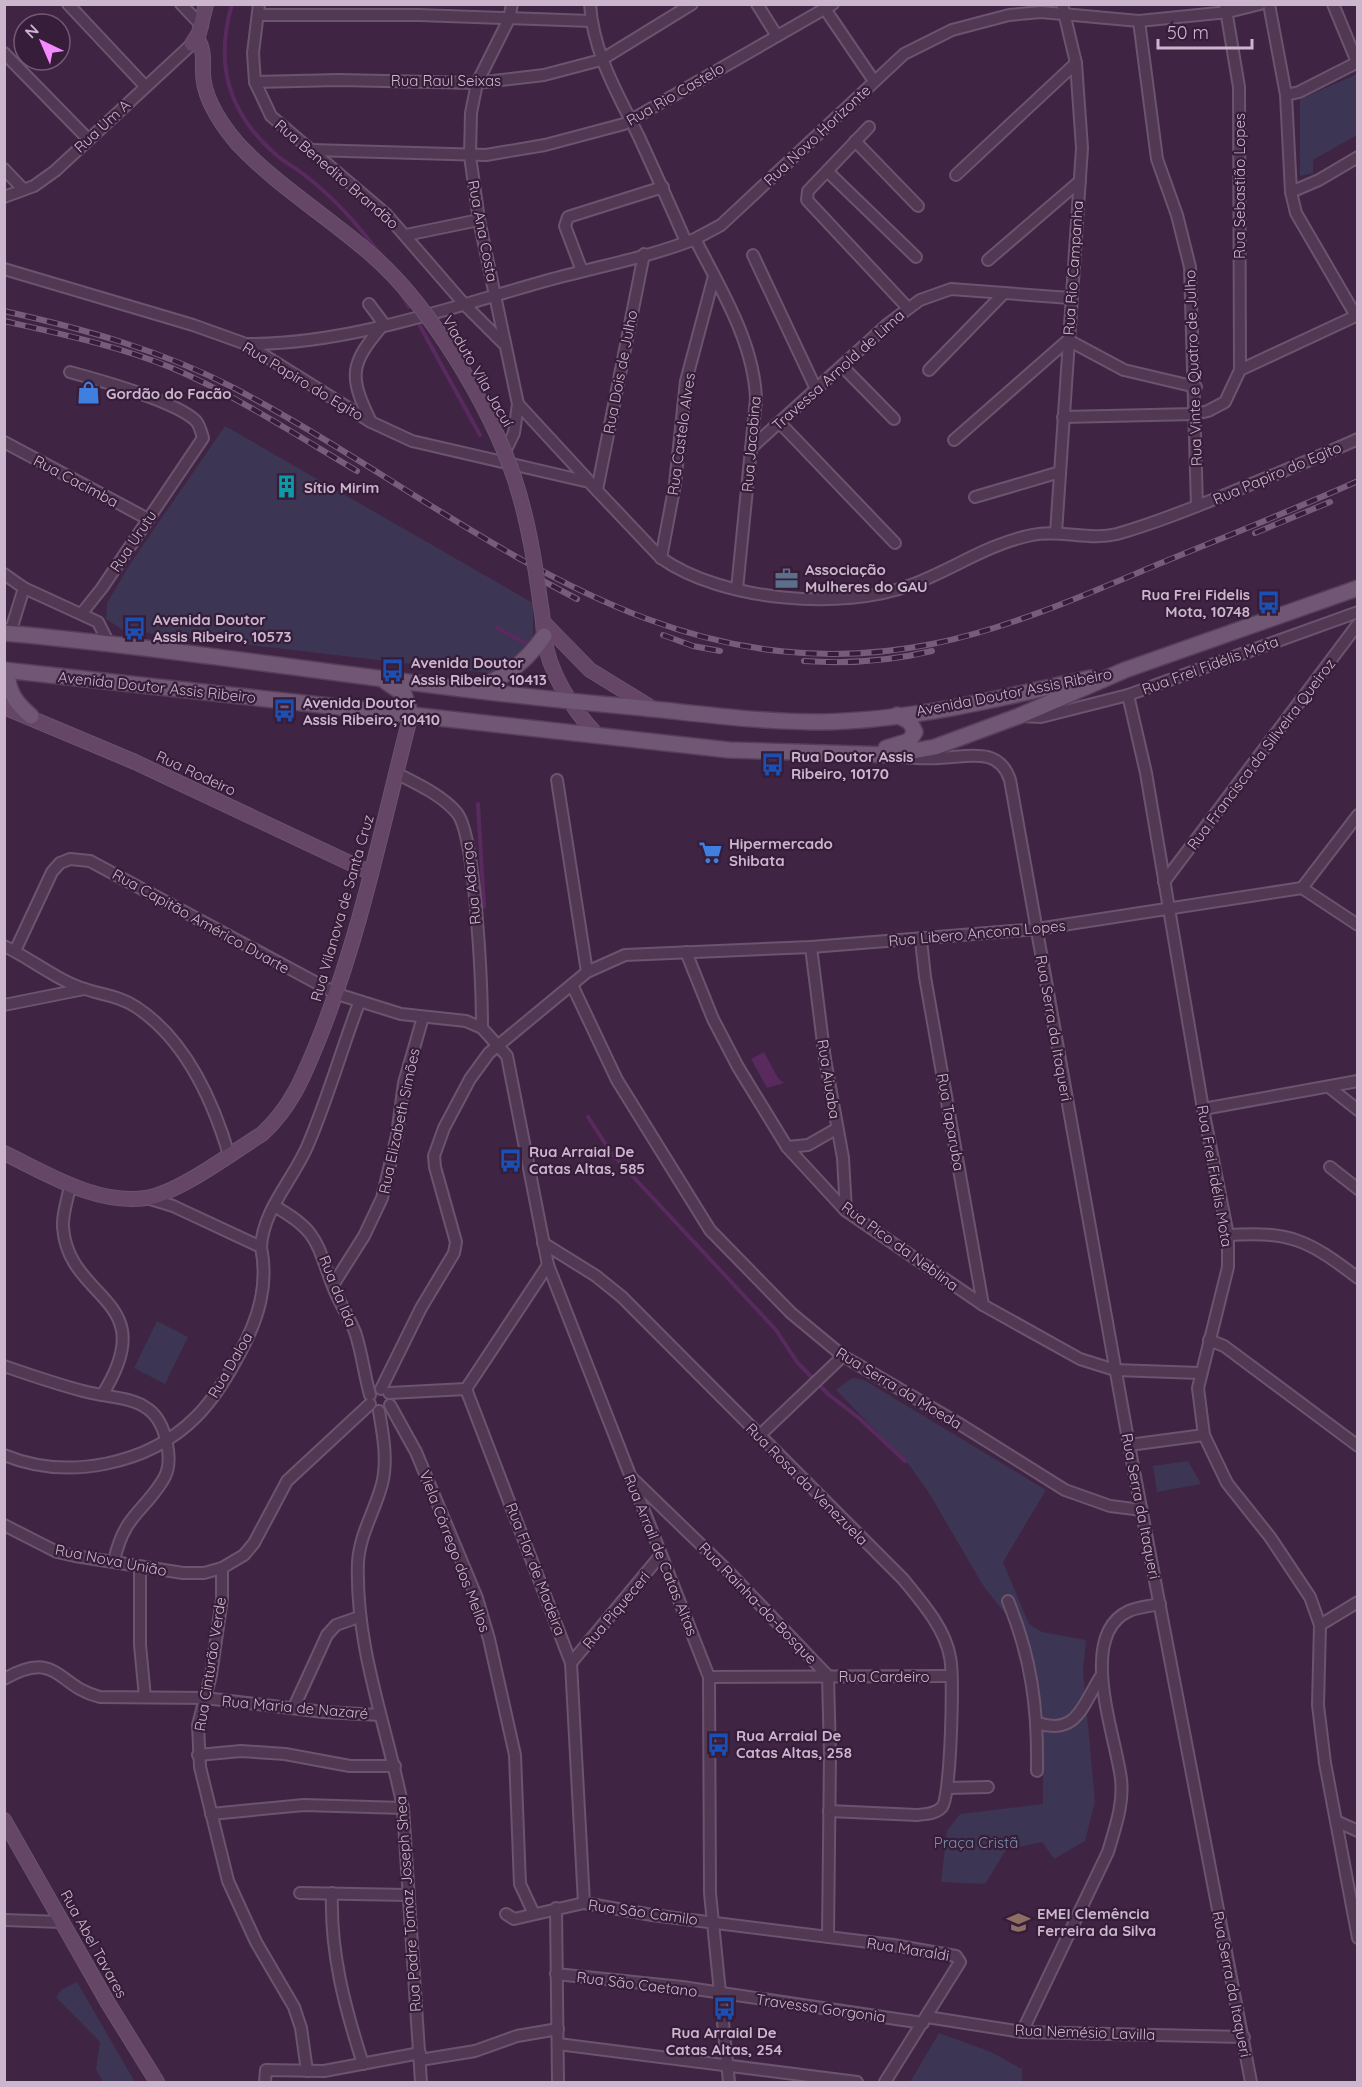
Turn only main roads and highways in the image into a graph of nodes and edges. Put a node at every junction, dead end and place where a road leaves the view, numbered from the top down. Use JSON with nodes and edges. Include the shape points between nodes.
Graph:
{"nodes":[{"id":1,"x":1358,"y":588,"type":"edge"},
{"id":2,"x":544,"y":629,"type":"road end"},
{"id":3,"x":7,"y":633,"type":"edge"},
{"id":4,"x":6,"y":670,"type":"edge"},
{"id":5,"x":1125,"y":670,"type":"junction"},
{"id":6,"x":381,"y":679,"type":"junction"},
{"id":7,"x":468,"y":689,"type":"junction"},
{"id":8,"x":411,"y":714,"type":"junction"},
{"id":9,"x":897,"y":715,"type":"junction"},
{"id":10,"x":31,"y":716,"type":"road end"},
{"id":11,"x":848,"y":754,"type":"junction"}],
"edges":[{"from":1,"to":5,"type":"main road","name":"Rua Frei Fidélis Mota"},
{"from":2,"to":7,"type":"main road","via":[[514,670]]},
{"from":3,"to":6,"type":"main road","name":"Avenida Doutor Assis Ribeiro"},
{"from":4,"to":8,"type":"main road","name":"Avenida Doutor Assis Ribeiro"},
{"from":4,"to":10,"type":"main road","via":[[11,694]]},
{"from":5,"to":9,"type":"main road","name":"Avenida Doutor Assis Ribeiro","via":[[1004,697]]},
{"from":5,"to":11,"type":"main road","name":"Avenida Doutor Assis Ribeiro","via":[[935,747],[892,755]]},
{"from":6,"to":7,"type":"main road","name":"Avenida Doutor Assis Ribeiro"},
{"from":6,"to":8,"type":"main road","via":[[404,694]]},
{"from":7,"to":9,"type":"main road","name":"Avenida Doutor Assis Ribeiro","via":[[746,720],[821,722]]},
{"from":8,"to":11,"type":"main road","name":"Avenida Doutor Assis Ribeiro","via":[[729,750]]},
{"from":9,"to":11,"type":"main road","via":[[915,727],[914,737],[909,741]]}]}
